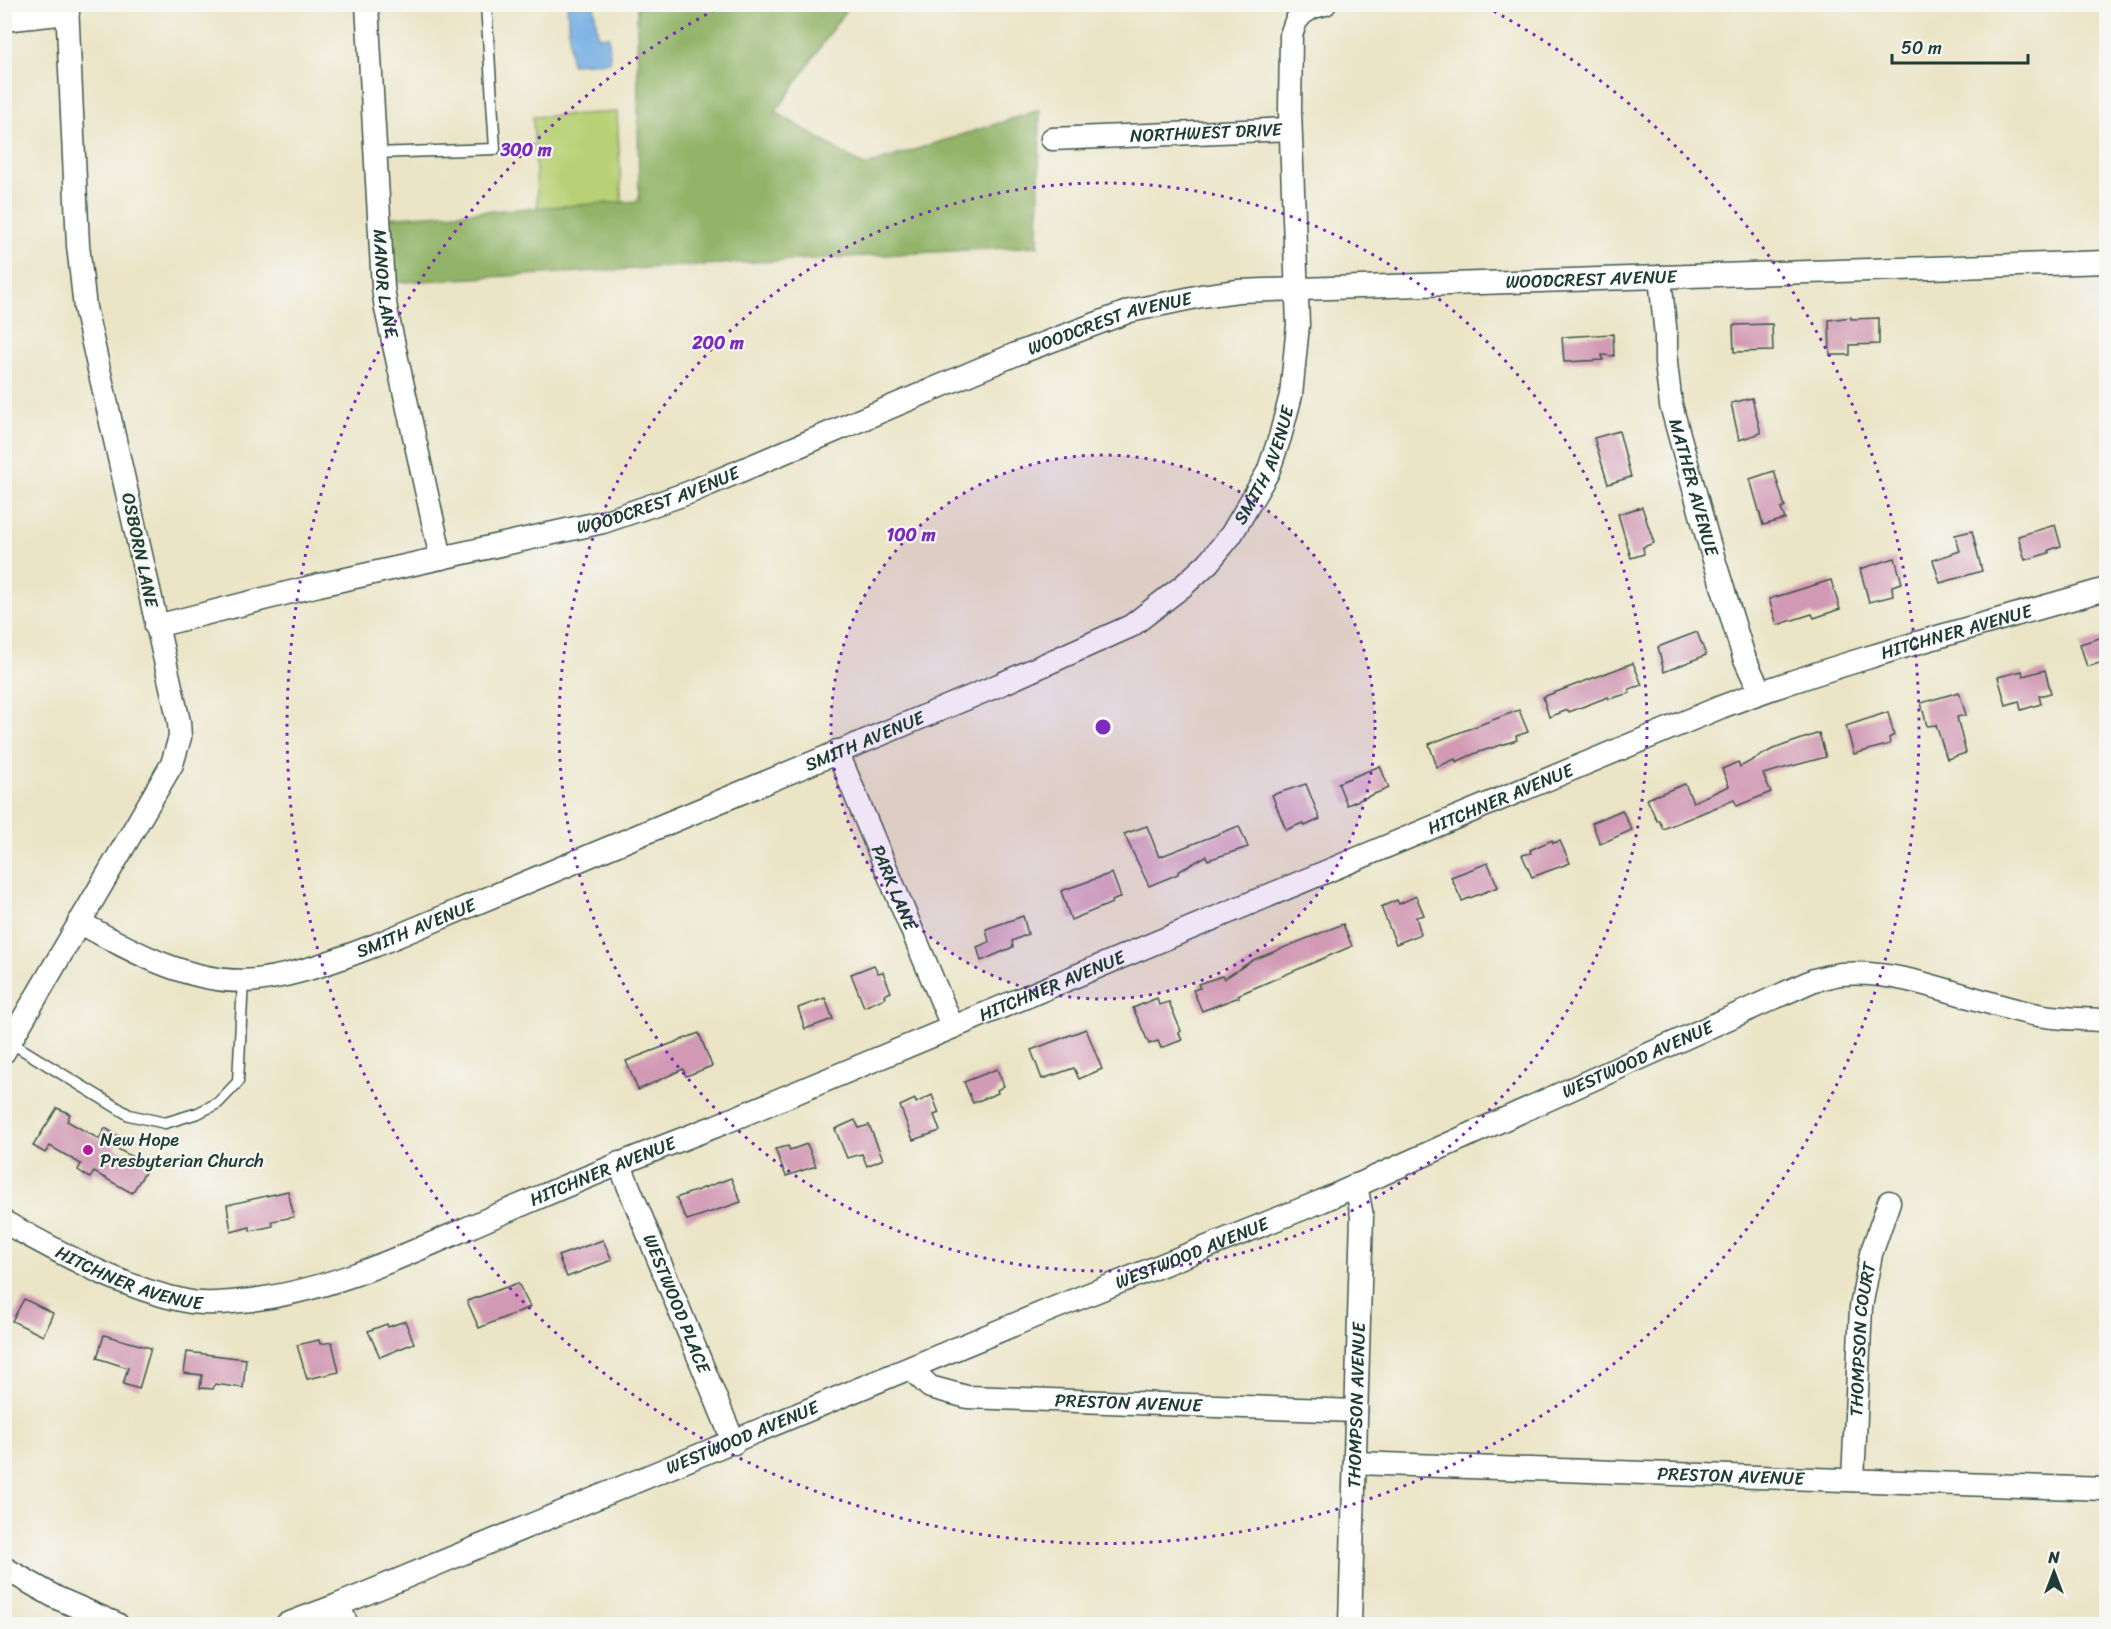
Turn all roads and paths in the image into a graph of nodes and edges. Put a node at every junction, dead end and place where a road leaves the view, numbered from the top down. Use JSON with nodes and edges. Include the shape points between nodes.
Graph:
{"nodes":[{"id":1,"x":367,"y":4,"type":"edge"},
{"id":2,"x":486,"y":4,"type":"edge"},
{"id":3,"x":1325,"y":4,"type":"edge"},
{"id":4,"x":68,"y":9,"type":"edge"},
{"id":5,"x":4,"y":20,"type":"edge"},
{"id":6,"x":1290,"y":129,"type":"junction"},
{"id":7,"x":1052,"y":139,"type":"dead end"},
{"id":8,"x":375,"y":153,"type":"junction"},
{"id":9,"x":2106,"y":262,"type":"edge"},
{"id":10,"x":1660,"y":277,"type":"junction"},
{"id":11,"x":1297,"y":289,"type":"junction"},
{"id":12,"x":441,"y":558,"type":"junction"},
{"id":13,"x":2106,"y":589,"type":"edge"},
{"id":14,"x":156,"y":626,"type":"junction"},
{"id":15,"x":1760,"y":692,"type":"junction"},
{"id":16,"x":837,"y":751,"type":"junction"},
{"id":17,"x":79,"y":922,"type":"junction"},
{"id":18,"x":243,"y":980,"type":"junction"},
{"id":19,"x":2106,"y":1020,"type":"edge"},
{"id":20,"x":952,"y":1026,"type":"junction"},
{"id":21,"x":7,"y":1047,"type":"edge"},
{"id":22,"x":619,"y":1163,"type":"junction"},
{"id":23,"x":1356,"y":1185,"type":"junction"},
{"id":24,"x":1889,"y":1202,"type":"dead end"},
{"id":25,"x":4,"y":1222,"type":"edge"},
{"id":26,"x":911,"y":1369,"type":"junction"},
{"id":27,"x":1356,"y":1411,"type":"junction"},
{"id":28,"x":734,"y":1443,"type":"junction"},
{"id":29,"x":1355,"y":1463,"type":"junction"},
{"id":30,"x":1853,"y":1480,"type":"junction"},
{"id":31,"x":2106,"y":1489,"type":"edge"},
{"id":32,"x":4,"y":1568,"type":"edge"},
{"id":33,"x":342,"y":1615,"type":"edge"},
{"id":34,"x":117,"y":1624,"type":"edge"},
{"id":35,"x":286,"y":1624,"type":"edge"},
{"id":36,"x":1350,"y":1624,"type":"edge"}],
"edges":[{"from":1,"to":8,"type":"street","name":"MANOR LANE"},
{"from":2,"to":8,"type":"lane","via":[[495,149]]},
{"from":3,"to":6,"type":"street","name":"NORTHWEST DRIVE","via":[[1302,14],[1291,35]]},
{"from":4,"to":5,"type":"street"},
{"from":4,"to":14,"type":"street","name":"OSBORN LANE","via":[[78,245],[85,308]]},
{"from":6,"to":7,"type":"street","name":"NORTHWEST DRIVE"},
{"from":6,"to":11,"type":"street","name":"SMITH AVENUE"},
{"from":8,"to":12,"type":"street","name":"MANOR LANE","via":[[386,309]]},
{"from":9,"to":10,"type":"street","name":"WOODCREST AVENUE"},
{"from":10,"to":11,"type":"street","name":"WOODCREST AVENUE"},
{"from":10,"to":15,"type":"street","name":"MATHER AVENUE","via":[[1671,405],[1727,604]]},
{"from":11,"to":12,"type":"street","name":"WOODCREST AVENUE","via":[[1238,291],[1130,311],[627,515]]},
{"from":11,"to":16,"type":"street","name":"SMITH AVENUE","via":[[1296,361],[1280,437],[1268,472],[1209,563],[1131,626]]},
{"from":12,"to":14,"type":"street","name":"WOODCREST AVENUE"},
{"from":13,"to":15,"type":"street","name":"HITCHNER AVENUE"},
{"from":14,"to":17,"type":"street","name":"OSBORN LANE","via":[[179,722],[177,750],[132,836]]},
{"from":15,"to":20,"type":"street","name":"HITCHNER AVENUE"},
{"from":16,"to":18,"type":"street","name":"SMITH AVENUE","via":[[376,945],[286,975]]},
{"from":16,"to":20,"type":"street","name":"PARK LANE"},
{"from":17,"to":18,"type":"street","name":"SMITH AVENUE","via":[[154,961],[193,974]]},
{"from":17,"to":21,"type":"street","name":"OSBORN LANE"},
{"from":18,"to":21,"type":"lane","via":[[238,1082],[218,1103],[165,1123],[129,1115]]},
{"from":19,"to":23,"type":"street","name":"WESTWOOD AVENUE","via":[[2038,1015],[1920,982],[1838,974],[1794,988]]},
{"from":20,"to":22,"type":"street","name":"HITCHNER AVENUE"},
{"from":22,"to":25,"type":"street","name":"HITCHNER AVENUE","via":[[346,1279],[298,1293],[226,1303],[188,1302],[131,1287]]},
{"from":22,"to":28,"type":"street","name":"WESTWOOD PLACE"},
{"from":23,"to":26,"type":"street","name":"WESTWOOD AVENUE"},
{"from":23,"to":27,"type":"street","name":"THOMPSON AVENUE","via":[[1362,1216]]},
{"from":24,"to":30,"type":"street","name":"THOMPSON COURT","via":[[1871,1254],[1861,1307]]},
{"from":26,"to":27,"type":"street","name":"PRESTON AVENUE","via":[[930,1387],[967,1397]]},
{"from":26,"to":28,"type":"street","name":"WESTWOOD AVENUE"},
{"from":27,"to":29,"type":"street","name":"THOMPSON AVENUE"},
{"from":28,"to":33,"type":"street","name":"WESTWOOD AVENUE","via":[[621,1487]]},
{"from":29,"to":30,"type":"street","name":"PRESTON AVENUE"},
{"from":29,"to":36,"type":"street","name":"THOMPSON AVENUE"},
{"from":30,"to":31,"type":"street","name":"PRESTON AVENUE"},
{"from":32,"to":34,"type":"street","via":[[57,1598]]},
{"from":33,"to":35,"type":"street","name":"WESTWOOD AVENUE"}]}
